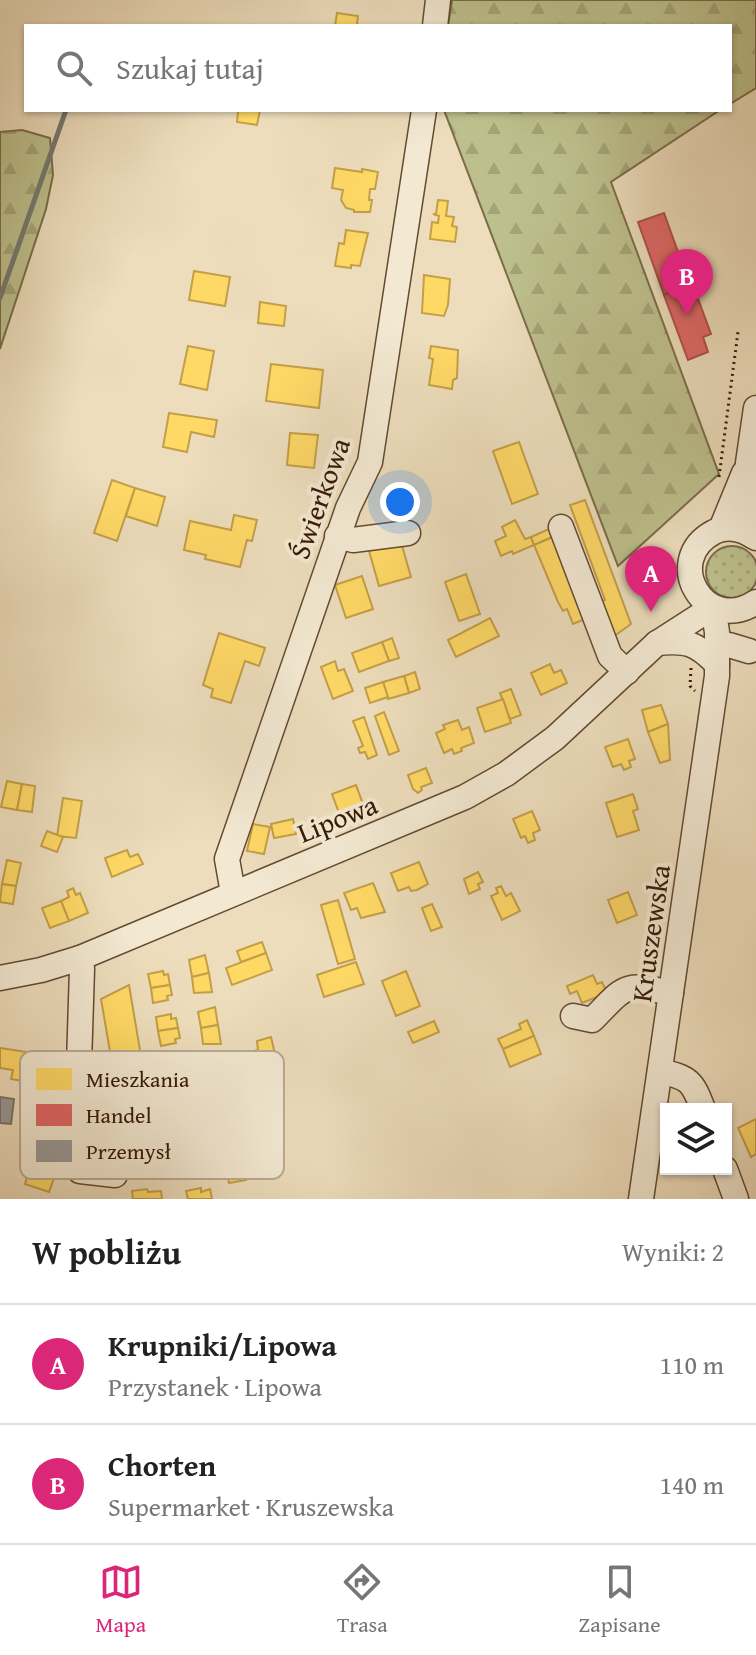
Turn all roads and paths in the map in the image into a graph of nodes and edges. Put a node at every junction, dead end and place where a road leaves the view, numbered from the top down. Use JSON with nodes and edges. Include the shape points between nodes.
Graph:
{"nodes":[{"id":1,"x":438,"y":0,"type":"edge"},
{"id":2,"x":435,"y":24,"type":"edge"},
{"id":3,"x":424,"y":112,"type":"edge"},
{"id":4,"x":738,"y":332,"type":"dead end"},
{"id":5,"x":756,"y":408,"type":"edge"},
{"id":6,"x":751,"y":479,"type":"edge"},
{"id":7,"x":719,"y":484,"type":"dead end"},
{"id":8,"x":561,"y":527,"type":"dead end"},
{"id":9,"x":721,"y":529,"type":"junction"},
{"id":10,"x":408,"y":533,"type":"dead end"},
{"id":11,"x":754,"y":535,"type":"edge"},
{"id":12,"x":337,"y":536,"type":"junction"},
{"id":13,"x":692,"y":583,"type":"junction"},
{"id":14,"x":749,"y":606,"type":"edge"},
{"id":15,"x":713,"y":607,"type":"junction"},
{"id":16,"x":657,"y":643,"type":"junction"},
{"id":17,"x":728,"y":659,"type":"junction"},
{"id":18,"x":627,"y":672,"type":"junction"},
{"id":19,"x":233,"y":893,"type":"junction"},
{"id":20,"x":80,"y":958,"type":"junction"},
{"id":21,"x":0,"y":978,"type":"edge"},
{"id":22,"x":671,"y":993,"type":"junction"},
{"id":23,"x":573,"y":1016,"type":"dead end"},
{"id":24,"x":79,"y":1051,"type":"edge"},
{"id":25,"x":660,"y":1071,"type":"junction"},
{"id":26,"x":701,"y":1103,"type":"edge"},
{"id":27,"x":727,"y":1175,"type":"edge"},
{"id":28,"x":641,"y":1199,"type":"edge"},
{"id":29,"x":736,"y":1199,"type":"edge"}],
"edges":[{"from":1,"to":2,"type":"street"},
{"from":3,"to":12,"type":"street","name":"Świerkowa","via":[[370,462]]},
{"from":4,"to":7,"type":"path"},
{"from":5,"to":6,"type":"street"},
{"from":6,"to":9,"type":"street"},
{"from":6,"to":11,"type":"street"},
{"from":8,"to":18,"type":"street","via":[[610,656]]},
{"from":9,"to":11,"type":"street"},
{"from":9,"to":13,"type":"street","via":[[698,545],[690,566]]},
{"from":10,"to":12,"type":"street","via":[[353,540]]},
{"from":12,"to":19,"type":"street","name":"Świerkowa","via":[[227,859]]},
{"from":13,"to":15,"type":"street"},
{"from":13,"to":16,"type":"street","name":"Lipowa"},
{"from":14,"to":15,"type":"street","name":"Kruszewska","via":[[730,611]]},
{"from":14,"to":17,"type":"street","name":"Kruszewska"},
{"from":15,"to":16,"type":"street","name":"Lipowa"},
{"from":15,"to":17,"type":"street","name":"Kruszewska"},
{"from":16,"to":17,"type":"street","via":[[693,644]]},
{"from":16,"to":18,"type":"street","name":"Lipowa"},
{"from":17,"to":22,"type":"street","name":"Kruszewska"},
{"from":18,"to":19,"type":"street","name":"Lipowa","via":[[555,738],[506,774],[428,814]]},
{"from":19,"to":20,"type":"street","name":"Lipowa"},
{"from":20,"to":21,"type":"street","name":"Lipowa"},
{"from":20,"to":24,"type":"street"},
{"from":22,"to":23,"type":"street","via":[[638,985],[624,988],[592,1020]]},
{"from":22,"to":25,"type":"street","name":"Kruszewska"},
{"from":25,"to":26,"type":"street","via":[[688,1079]]},
{"from":25,"to":28,"type":"street","name":"Kruszewska"},
{"from":27,"to":29,"type":"street"}]}
